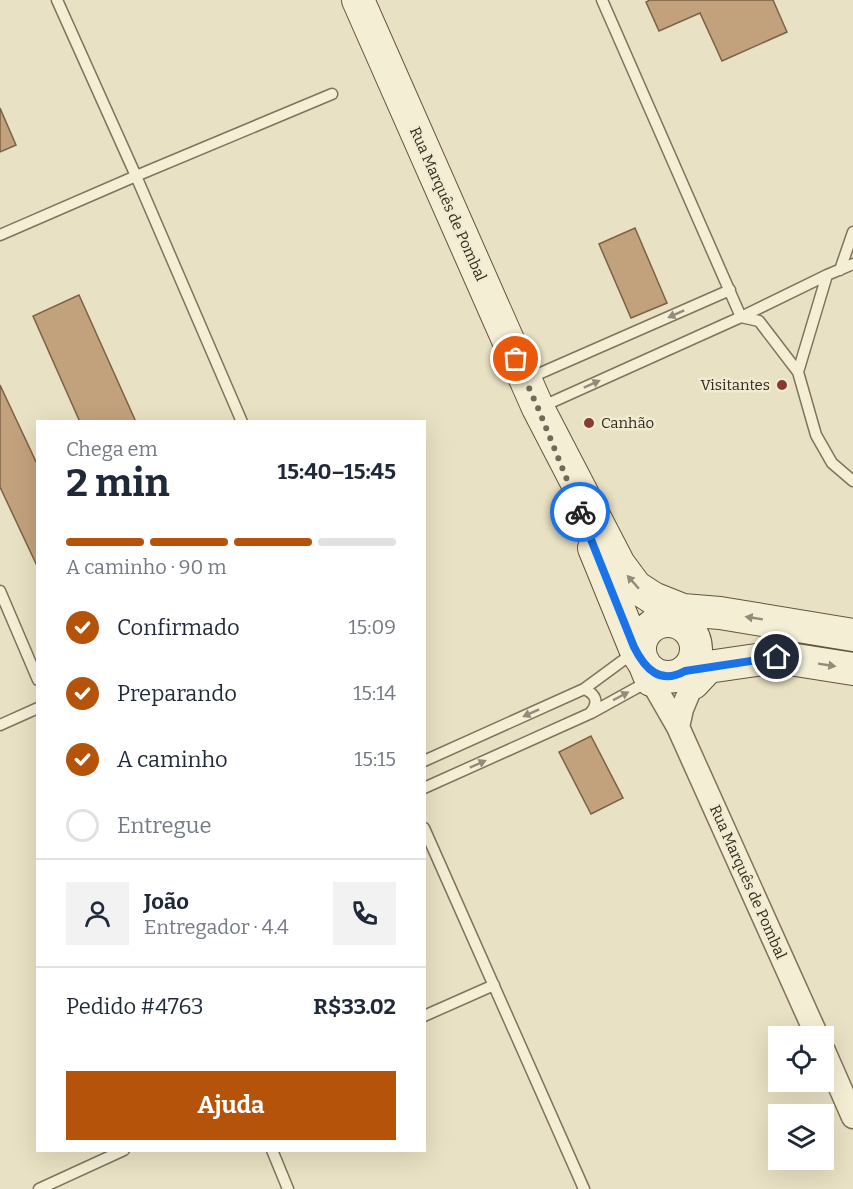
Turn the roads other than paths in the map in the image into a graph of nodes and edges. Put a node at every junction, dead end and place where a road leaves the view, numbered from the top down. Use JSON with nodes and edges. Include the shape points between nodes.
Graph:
{"nodes":[{"id":1,"x":57,"y":0,"type":"edge"},
{"id":2,"x":358,"y":0,"type":"edge"},
{"id":3,"x":602,"y":0,"type":"edge"},
{"id":4,"x":332,"y":94,"type":"dead end"},
{"id":5,"x":136,"y":176,"type":"junction"},
{"id":6,"x":853,"y":231,"type":"edge"},
{"id":7,"x":0,"y":235,"type":"edge"},
{"id":8,"x":853,"y":264,"type":"edge"},
{"id":9,"x":840,"y":270,"type":"junction"},
{"id":10,"x":827,"y":275,"type":"junction"},
{"id":11,"x":730,"y":290,"type":"junction"},
{"id":12,"x":741,"y":317,"type":"junction"},
{"id":13,"x":798,"y":372,"type":"junction"},
{"id":14,"x":525,"y":380,"type":"junction"},
{"id":15,"x":538,"y":408,"type":"junction"},
{"id":16,"x":241,"y":420,"type":"edge"},
{"id":17,"x":853,"y":481,"type":"edge"},
{"id":18,"x":0,"y":591,"type":"edge"},
{"id":19,"x":853,"y":635,"type":"edge"},
{"id":20,"x":670,"y":658,"type":"junction"},
{"id":21,"x":853,"y":669,"type":"edge"},
{"id":22,"x":36,"y":675,"type":"edge"},
{"id":23,"x":584,"y":689,"type":"junction"},
{"id":24,"x":36,"y":709,"type":"edge"},
{"id":25,"x":591,"y":712,"type":"junction"},
{"id":26,"x":0,"y":725,"type":"edge"},
{"id":27,"x":678,"y":727,"type":"junction"},
{"id":28,"x":426,"y":760,"type":"edge"},
{"id":29,"x":426,"y":787,"type":"edge"},
{"id":30,"x":426,"y":832,"type":"edge"},
{"id":31,"x":494,"y":985,"type":"junction"},
{"id":32,"x":426,"y":1015,"type":"edge"},
{"id":33,"x":813,"y":1026,"type":"edge"},
{"id":34,"x":834,"y":1074,"type":"edge"},
{"id":35,"x":853,"y":1117,"type":"edge"},
{"id":36,"x":120,"y":1152,"type":"edge"},
{"id":37,"x":273,"y":1152,"type":"edge"},
{"id":38,"x":39,"y":1189,"type":"edge"},
{"id":39,"x":288,"y":1189,"type":"edge"},
{"id":40,"x":584,"y":1189,"type":"edge"}],
"edges":[{"from":1,"to":5,"type":"lane"},
{"from":2,"to":14,"type":"street","name":"Rua Marquês de Pombal"},
{"from":3,"to":11,"type":"lane"},
{"from":4,"to":5,"type":"lane"},
{"from":5,"to":7,"type":"lane"},
{"from":5,"to":16,"type":"lane"},
{"from":6,"to":9,"type":"lane"},
{"from":8,"to":9,"type":"lane"},
{"from":9,"to":10,"type":"lane"},
{"from":10,"to":12,"type":"lane"},
{"from":10,"to":13,"type":"lane"},
{"from":11,"to":12,"type":"lane"},
{"from":11,"to":14,"type":"lane","one_way":true},
{"from":12,"to":13,"type":"lane","via":[[759,321]]},
{"from":15,"to":12,"type":"lane","one_way":true},
{"from":13,"to":17,"type":"lane","via":[[816,435],[832,463]]},
{"from":14,"to":15,"type":"street","name":"Rua Marquês de Pombal"},
{"from":15,"to":20,"type":"street","name":"Rua Marquês de Pombal"},
{"from":20,"to":15,"type":"street","name":"Rua Marquês de Pombal","one_way":true,"via":[[653,598],[636,587],[619,564]]},
{"from":18,"to":22,"type":"lane"},
{"from":19,"to":20,"type":"street","one_way":true,"via":[[720,613]]},
{"from":20,"to":21,"type":"street","one_way":true,"via":[[777,657]]},
{"from":20,"to":23,"type":"lane"},
{"from":25,"to":20,"type":"lane","one_way":true},
{"from":20,"to":27,"type":"street","name":"Rua Marquês de Pombal"},
{"from":20,"to":27,"type":"street","via":[[682,709]]},
{"from":23,"to":25,"type":"lane","via":[[596,699]]},
{"from":23,"to":28,"type":"lane","one_way":true},
{"from":24,"to":26,"type":"lane"},
{"from":29,"to":25,"type":"lane","one_way":true},
{"from":27,"to":33,"type":"street","name":"Rua Marquês de Pombal"},
{"from":30,"to":31,"type":"lane"},
{"from":31,"to":32,"type":"lane"},
{"from":31,"to":40,"type":"lane"},
{"from":34,"to":35,"type":"street"},
{"from":36,"to":38,"type":"lane"},
{"from":37,"to":39,"type":"lane"}]}
